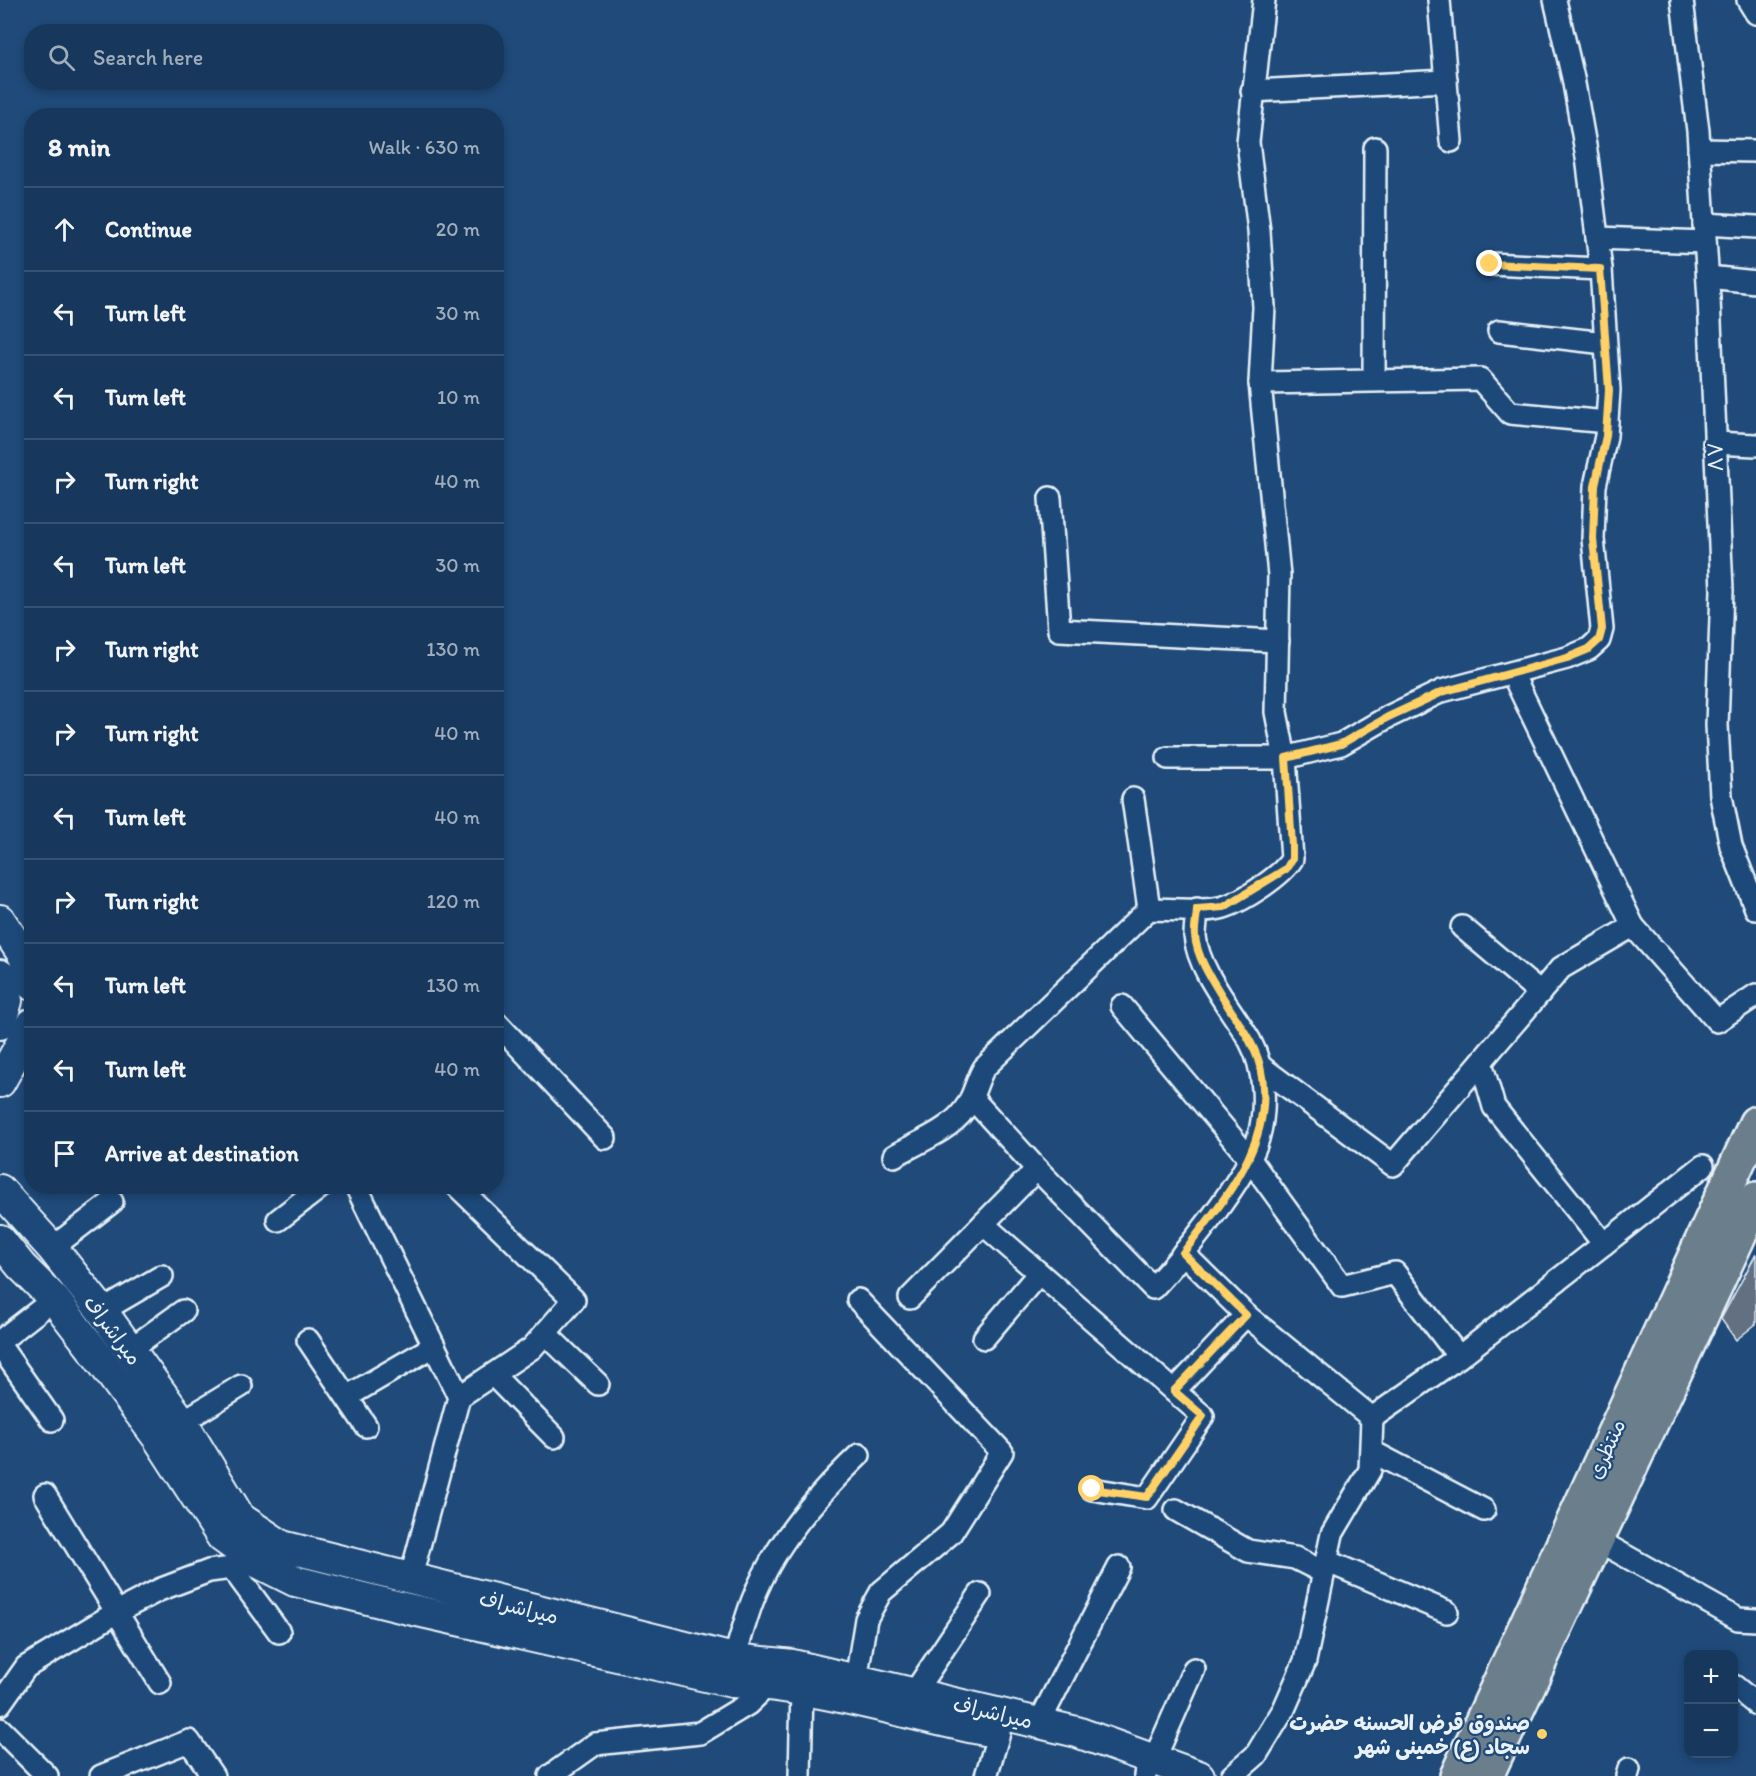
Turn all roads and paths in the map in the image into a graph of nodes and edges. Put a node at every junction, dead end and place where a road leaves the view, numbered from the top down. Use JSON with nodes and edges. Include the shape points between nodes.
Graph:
{"nodes":[{"id":1,"x":1264,"y":0,"type":"edge"},
{"id":2,"x":1439,"y":0,"type":"edge"},
{"id":3,"x":1555,"y":0,"type":"edge"},
{"id":4,"x":1682,"y":0,"type":"edge"},
{"id":5,"x":1748,"y":0,"type":"edge"},
{"id":6,"x":1756,"y":13,"type":"edge"},
{"id":7,"x":1446,"y":81,"type":"junction"},
{"id":8,"x":1252,"y":91,"type":"junction"},
{"id":9,"x":1451,"y":141,"type":"dead end"},
{"id":10,"x":1375,"y":148,"type":"dead end"},
{"id":11,"x":1699,"y":150,"type":"junction"},
{"id":12,"x":1756,"y":151,"type":"edge"},
{"id":13,"x":1756,"y":227,"type":"edge"},
{"id":14,"x":1705,"y":233,"type":"junction"},
{"id":15,"x":1597,"y":238,"type":"junction"},
{"id":16,"x":1490,"y":264,"type":"dead end"},
{"id":17,"x":1600,"y":269,"type":"junction"},
{"id":18,"x":1708,"y":277,"type":"junction"},
{"id":19,"x":1756,"y":282,"type":"edge"},
{"id":20,"x":1499,"y":331,"type":"dead end"},
{"id":21,"x":1605,"y":343,"type":"junction"},
{"id":22,"x":1374,"y":380,"type":"junction"},
{"id":23,"x":1260,"y":383,"type":"junction"},
{"id":24,"x":1607,"y":422,"type":"junction"},
{"id":25,"x":1714,"y":443,"type":"junction"},
{"id":26,"x":1756,"y":445,"type":"edge"},
{"id":27,"x":1050,"y":498,"type":"dead end"},
{"id":28,"x":1278,"y":641,"type":"junction"},
{"id":29,"x":1512,"y":673,"type":"junction"},
{"id":30,"x":1286,"y":758,"type":"junction"},
{"id":31,"x":1168,"y":759,"type":"dead end"},
{"id":32,"x":1133,"y":799,"type":"dead end"},
{"id":33,"x":1149,"y":909,"type":"junction"},
{"id":34,"x":1197,"y":909,"type":"junction"},
{"id":35,"x":1756,"y":909,"type":"edge"},
{"id":36,"x":0,"y":920,"type":"edge"},
{"id":37,"x":1633,"y":926,"type":"junction"},
{"id":38,"x":1462,"y":927,"type":"dead end"},
{"id":39,"x":24,"y":956,"type":"edge"},
{"id":40,"x":0,"y":975,"type":"edge"},
{"id":41,"x":1540,"y":993,"type":"junction"},
{"id":42,"x":1756,"y":995,"type":"edge"},
{"id":43,"x":1122,"y":1006,"type":"dead end"},
{"id":44,"x":0,"y":1024,"type":"edge"},
{"id":45,"x":504,"y":1031,"type":"edge"},
{"id":46,"x":24,"y":1038,"type":"edge"},
{"id":47,"x":1481,"y":1062,"type":"junction"},
{"id":48,"x":1260,"y":1066,"type":"junction"},
{"id":49,"x":0,"y":1082,"type":"edge"},
{"id":50,"x":972,"y":1098,"type":"junction"},
{"id":51,"x":1756,"y":1123,"type":"edge"},
{"id":52,"x":605,"y":1138,"type":"dead end"},
{"id":53,"x":894,"y":1156,"type":"dead end"},
{"id":54,"x":1249,"y":1158,"type":"junction"},
{"id":55,"x":1703,"y":1166,"type":"dead end"},
{"id":56,"x":1037,"y":1169,"type":"junction"},
{"id":57,"x":0,"y":1190,"type":"edge"},
{"id":58,"x":312,"y":1194,"type":"edge"},
{"id":59,"x":360,"y":1194,"type":"edge"},
{"id":60,"x":465,"y":1194,"type":"edge"},
{"id":61,"x":1756,"y":1199,"type":"edge"},
{"id":62,"x":112,"y":1202,"type":"dead end"},
{"id":63,"x":278,"y":1220,"type":"dead end"},
{"id":64,"x":983,"y":1224,"type":"junction"},
{"id":65,"x":0,"y":1240,"type":"edge"},
{"id":66,"x":1604,"y":1244,"type":"junction"},
{"id":67,"x":52,"y":1248,"type":"junction"},
{"id":68,"x":1183,"y":1253,"type":"junction"},
{"id":69,"x":1040,"y":1274,"type":"junction"},
{"id":70,"x":162,"y":1276,"type":"dead end"},
{"id":71,"x":910,"y":1298,"type":"dead end"},
{"id":72,"x":54,"y":1299,"type":"junction"},
{"id":73,"x":858,"y":1300,"type":"dead end"},
{"id":74,"x":183,"y":1311,"type":"dead end"},
{"id":75,"x":1246,"y":1315,"type":"junction"},
{"id":76,"x":545,"y":1333,"type":"junction"},
{"id":77,"x":109,"y":1335,"type":"junction"},
{"id":78,"x":984,"y":1338,"type":"dead end"},
{"id":79,"x":309,"y":1340,"type":"dead end"},
{"id":80,"x":0,"y":1343,"type":"edge"},
{"id":81,"x":434,"y":1346,"type":"junction"},
{"id":82,"x":1459,"y":1357,"type":"junction"},
{"id":83,"x":493,"y":1375,"type":"junction"},
{"id":84,"x":598,"y":1384,"type":"dead end"},
{"id":85,"x":242,"y":1386,"type":"dead end"},
{"id":86,"x":1174,"y":1391,"type":"junction"},
{"id":87,"x":348,"y":1396,"type":"junction"},
{"id":88,"x":459,"y":1397,"type":"junction"},
{"id":89,"x":1372,"y":1418,"type":"junction"},
{"id":90,"x":52,"y":1420,"type":"dead end"},
{"id":91,"x":182,"y":1422,"type":"junction"},
{"id":92,"x":366,"y":1426,"type":"dead end"},
{"id":93,"x":554,"y":1437,"type":"dead end"},
{"id":94,"x":1371,"y":1451,"type":"junction"},
{"id":95,"x":859,"y":1455,"type":"dead end"},
{"id":96,"x":1092,"y":1489,"type":"dead end"},
{"id":97,"x":45,"y":1496,"type":"dead end"},
{"id":98,"x":1176,"y":1510,"type":"dead end"},
{"id":99,"x":1484,"y":1510,"type":"dead end"},
{"id":100,"x":1597,"y":1540,"type":"junction"},
{"id":101,"x":282,"y":1546,"type":"junction"},
{"id":102,"x":244,"y":1564,"type":"junction"},
{"id":103,"x":1324,"y":1566,"type":"junction"},
{"id":104,"x":1119,"y":1567,"type":"dead end"},
{"id":105,"x":410,"y":1580,"type":"junction"},
{"id":106,"x":980,"y":1594,"type":"dead end"},
{"id":107,"x":117,"y":1612,"type":"junction"},
{"id":108,"x":1447,"y":1612,"type":"dead end"},
{"id":109,"x":1756,"y":1620,"type":"edge"},
{"id":110,"x":279,"y":1632,"type":"dead end"},
{"id":111,"x":734,"y":1659,"type":"junction"},
{"id":112,"x":1194,"y":1669,"type":"dead end"},
{"id":113,"x":776,"y":1674,"type":"junction"},
{"id":114,"x":856,"y":1680,"type":"junction"},
{"id":115,"x":160,"y":1683,"type":"dead end"},
{"id":116,"x":802,"y":1689,"type":"junction"},
{"id":117,"x":1738,"y":1689,"type":"edge"},
{"id":118,"x":914,"y":1693,"type":"junction"},
{"id":119,"x":0,"y":1704,"type":"edge"},
{"id":120,"x":1756,"y":1704,"type":"edge"},
{"id":121,"x":1039,"y":1723,"type":"junction"},
{"id":122,"x":0,"y":1729,"type":"edge"},
{"id":123,"x":999,"y":1733,"type":"junction"},
{"id":124,"x":1490,"y":1735,"type":"junction"},
{"id":125,"x":576,"y":1767,"type":"edge"},
{"id":126,"x":1148,"y":1772,"type":"edge"},
{"id":127,"x":47,"y":1776,"type":"edge"},
{"id":128,"x":101,"y":1776,"type":"edge"},
{"id":129,"x":213,"y":1776,"type":"edge"},
{"id":130,"x":550,"y":1776,"type":"edge"},
{"id":131,"x":800,"y":1776,"type":"edge"},
{"id":132,"x":986,"y":1776,"type":"edge"},
{"id":133,"x":1199,"y":1776,"type":"edge"},
{"id":134,"x":1232,"y":1776,"type":"edge"},
{"id":135,"x":1457,"y":1776,"type":"edge"},
{"id":136,"x":1486,"y":1776,"type":"edge"}],
"edges":[{"from":1,"to":8,"type":"street"},
{"from":2,"to":7,"type":"street"},
{"from":3,"to":15,"type":"street","via":[[1581,123]]},
{"from":4,"to":11,"type":"street","name":"۸۷"},
{"from":5,"to":6,"type":"street"},
{"from":7,"to":8,"type":"street"},
{"from":7,"to":9,"type":"street"},
{"from":8,"to":23,"type":"street","via":[[1248,142],[1264,307]]},
{"from":10,"to":22,"type":"street"},
{"from":11,"to":12,"type":"street"},
{"from":11,"to":14,"type":"street","name":"۸۷"},
{"from":13,"to":14,"type":"street"},
{"from":14,"to":15,"type":"street"},
{"from":14,"to":18,"type":"street","name":"۸۷"},
{"from":15,"to":17,"type":"street"},
{"from":16,"to":17,"type":"street"},
{"from":17,"to":21,"type":"street"},
{"from":18,"to":19,"type":"street"},
{"from":18,"to":25,"type":"street","name":"۸۷"},
{"from":20,"to":21,"type":"street"},
{"from":21,"to":24,"type":"street"},
{"from":22,"to":23,"type":"street"},
{"from":22,"to":24,"type":"street","via":[[1480,379],[1510,414]]},
{"from":23,"to":28,"type":"street","via":[[1279,575]]},
{"from":24,"to":29,"type":"street","via":[[1595,486],[1593,539],[1602,629],[1599,640],[1567,658]]},
{"from":25,"to":26,"type":"street"},
{"from":25,"to":35,"type":"street","name":"۸۷","via":[[1722,590],[1717,725],[1721,796],[1731,846]]},
{"from":27,"to":28,"type":"street","via":[[1059,630]]},
{"from":28,"to":30,"type":"street","via":[[1276,712]]},
{"from":29,"to":30,"type":"street","via":[[1442,692],[1341,744]]},
{"from":29,"to":37,"type":"street"},
{"from":30,"to":31,"type":"street"},
{"from":30,"to":34,"type":"street","via":[[1292,859],[1286,869],[1224,907]]},
{"from":32,"to":33,"type":"street"},
{"from":33,"to":34,"type":"street"},
{"from":33,"to":50,"type":"street","via":[[984,1068]]},
{"from":34,"to":48,"type":"street","via":[[1195,937],[1201,957],[1251,1042]]},
{"from":36,"to":39,"type":"street"},
{"from":37,"to":41,"type":"street","via":[[1561,968]]},
{"from":37,"to":42,"type":"street","via":[[1717,1021]]},
{"from":38,"to":41,"type":"street"},
{"from":40,"to":44,"type":"street","via":[[7,1001]]},
{"from":41,"to":47,"type":"street"},
{"from":43,"to":54,"type":"street"},
{"from":45,"to":52,"type":"street"},
{"from":46,"to":49,"type":"street"},
{"from":47,"to":48,"type":"street","via":[[1393,1165]]},
{"from":47,"to":66,"type":"street","via":[[1494,1107]]},
{"from":48,"to":54,"type":"street","via":[[1263,1096],[1258,1140]]},
{"from":50,"to":53,"type":"street","via":[[955,1120]]},
{"from":50,"to":56,"type":"street"},
{"from":51,"to":124,"type":"main road","name":"منتظری"},
{"from":54,"to":68,"type":"street","via":[[1239,1178]]},
{"from":54,"to":82,"type":"street","via":[[1342,1286],[1395,1273]]},
{"from":55,"to":66,"type":"street"},
{"from":56,"to":64,"type":"street"},
{"from":56,"to":68,"type":"street","via":[[1153,1288]]},
{"from":57,"to":67,"type":"street","name":"میراشراف"},
{"from":58,"to":63,"type":"street"},
{"from":59,"to":81,"type":"street"},
{"from":60,"to":76,"type":"street","via":[[574,1300]]},
{"from":61,"to":100,"type":"main road","name":"منتظری"},
{"from":62,"to":67,"type":"street"},
{"from":64,"to":69,"type":"street"},
{"from":64,"to":71,"type":"street"},
{"from":65,"to":72,"type":"street","name":"میراشراف"},
{"from":66,"to":82,"type":"street"},
{"from":67,"to":77,"type":"street","name":"میراشراف"},
{"from":68,"to":75,"type":"street"},
{"from":69,"to":78,"type":"street"},
{"from":69,"to":86,"type":"street"},
{"from":70,"to":77,"type":"street"},
{"from":72,"to":77,"type":"street","name":"میراشراف"},
{"from":72,"to":80,"type":"street"},
{"from":73,"to":114,"type":"street","via":[[1002,1452],[951,1533],[880,1592],[866,1619]]},
{"from":74,"to":77,"type":"street"},
{"from":75,"to":86,"type":"street"},
{"from":75,"to":89,"type":"street"},
{"from":76,"to":83,"type":"street","via":[[532,1348]]},
{"from":76,"to":84,"type":"street"},
{"from":77,"to":91,"type":"street","name":"میراشراف"},
{"from":77,"to":102,"type":"street","name":"میراشراف","via":[[158,1438],[222,1538]]},
{"from":79,"to":87,"type":"street"},
{"from":80,"to":90,"type":"street"},
{"from":81,"to":87,"type":"street"},
{"from":81,"to":88,"type":"street"},
{"from":82,"to":89,"type":"street"},
{"from":83,"to":88,"type":"street"},
{"from":83,"to":93,"type":"street"},
{"from":85,"to":91,"type":"street"},
{"from":86,"to":96,"type":"street","via":[[1203,1416],[1147,1497]]},
{"from":87,"to":92,"type":"street"},
{"from":88,"to":105,"type":"street"},
{"from":89,"to":94,"type":"street"},
{"from":91,"to":101,"type":"street","name":"میراشراف","via":[[240,1518]]},
{"from":94,"to":99,"type":"street"},
{"from":94,"to":103,"type":"street","via":[[1370,1470],[1332,1534]]},
{"from":95,"to":111,"type":"street","via":[[819,1493],[783,1545],[753,1600]]},
{"from":97,"to":107,"type":"street"},
{"from":98,"to":103,"type":"street","via":[[1248,1551]]},
{"from":100,"to":109,"type":"street","via":[[1738,1618]]},
{"from":100,"to":124,"type":"main road","name":"منتظری"},
{"from":101,"to":102,"type":"street"},
{"from":101,"to":105,"type":"street","name":"میراشراف"},
{"from":102,"to":107,"type":"street","via":[[209,1571]]},
{"from":102,"to":110,"type":"street"},
{"from":102,"to":113,"type":"street","name":"میراشراف","via":[[404,1608],[732,1682]]},
{"from":103,"to":108,"type":"street"},
{"from":103,"to":134,"type":"street","via":[[1305,1661],[1284,1709],[1256,1755]]},
{"from":104,"to":121,"type":"street"},
{"from":105,"to":111,"type":"street","name":"میراشراف"},
{"from":106,"to":118,"type":"street"},
{"from":107,"to":115,"type":"street"},
{"from":107,"to":119,"type":"street","via":[[26,1667]]},
{"from":111,"to":113,"type":"street","name":"میراشراف"},
{"from":112,"to":126,"type":"street"},
{"from":113,"to":114,"type":"street","name":"میراشراف"},
{"from":113,"to":116,"type":"street","name":"میراشراف"},
{"from":113,"to":125,"type":"street","via":[[747,1704],[699,1733],[596,1744]]},
{"from":114,"to":118,"type":"street","name":"میراشراف"},
{"from":116,"to":123,"type":"street","name":"میراشراف"},
{"from":116,"to":131,"type":"street"},
{"from":117,"to":120,"type":"street"},
{"from":118,"to":121,"type":"street","name":"میراشراف"},
{"from":121,"to":126,"type":"street","name":"میراشراف","via":[[1077,1732]]},
{"from":122,"to":127,"type":"street"},
{"from":123,"to":126,"type":"street","name":"میراشراف"},
{"from":123,"to":132,"type":"street"},
{"from":124,"to":135,"type":"main road","name":"منتظری"},
{"from":124,"to":136,"type":"main road","name":"منتظری"},
{"from":125,"to":130,"type":"street"},
{"from":126,"to":133,"type":"street","name":"میراشراف"},
{"from":128,"to":129,"type":"street","via":[[189,1741]]}]}
